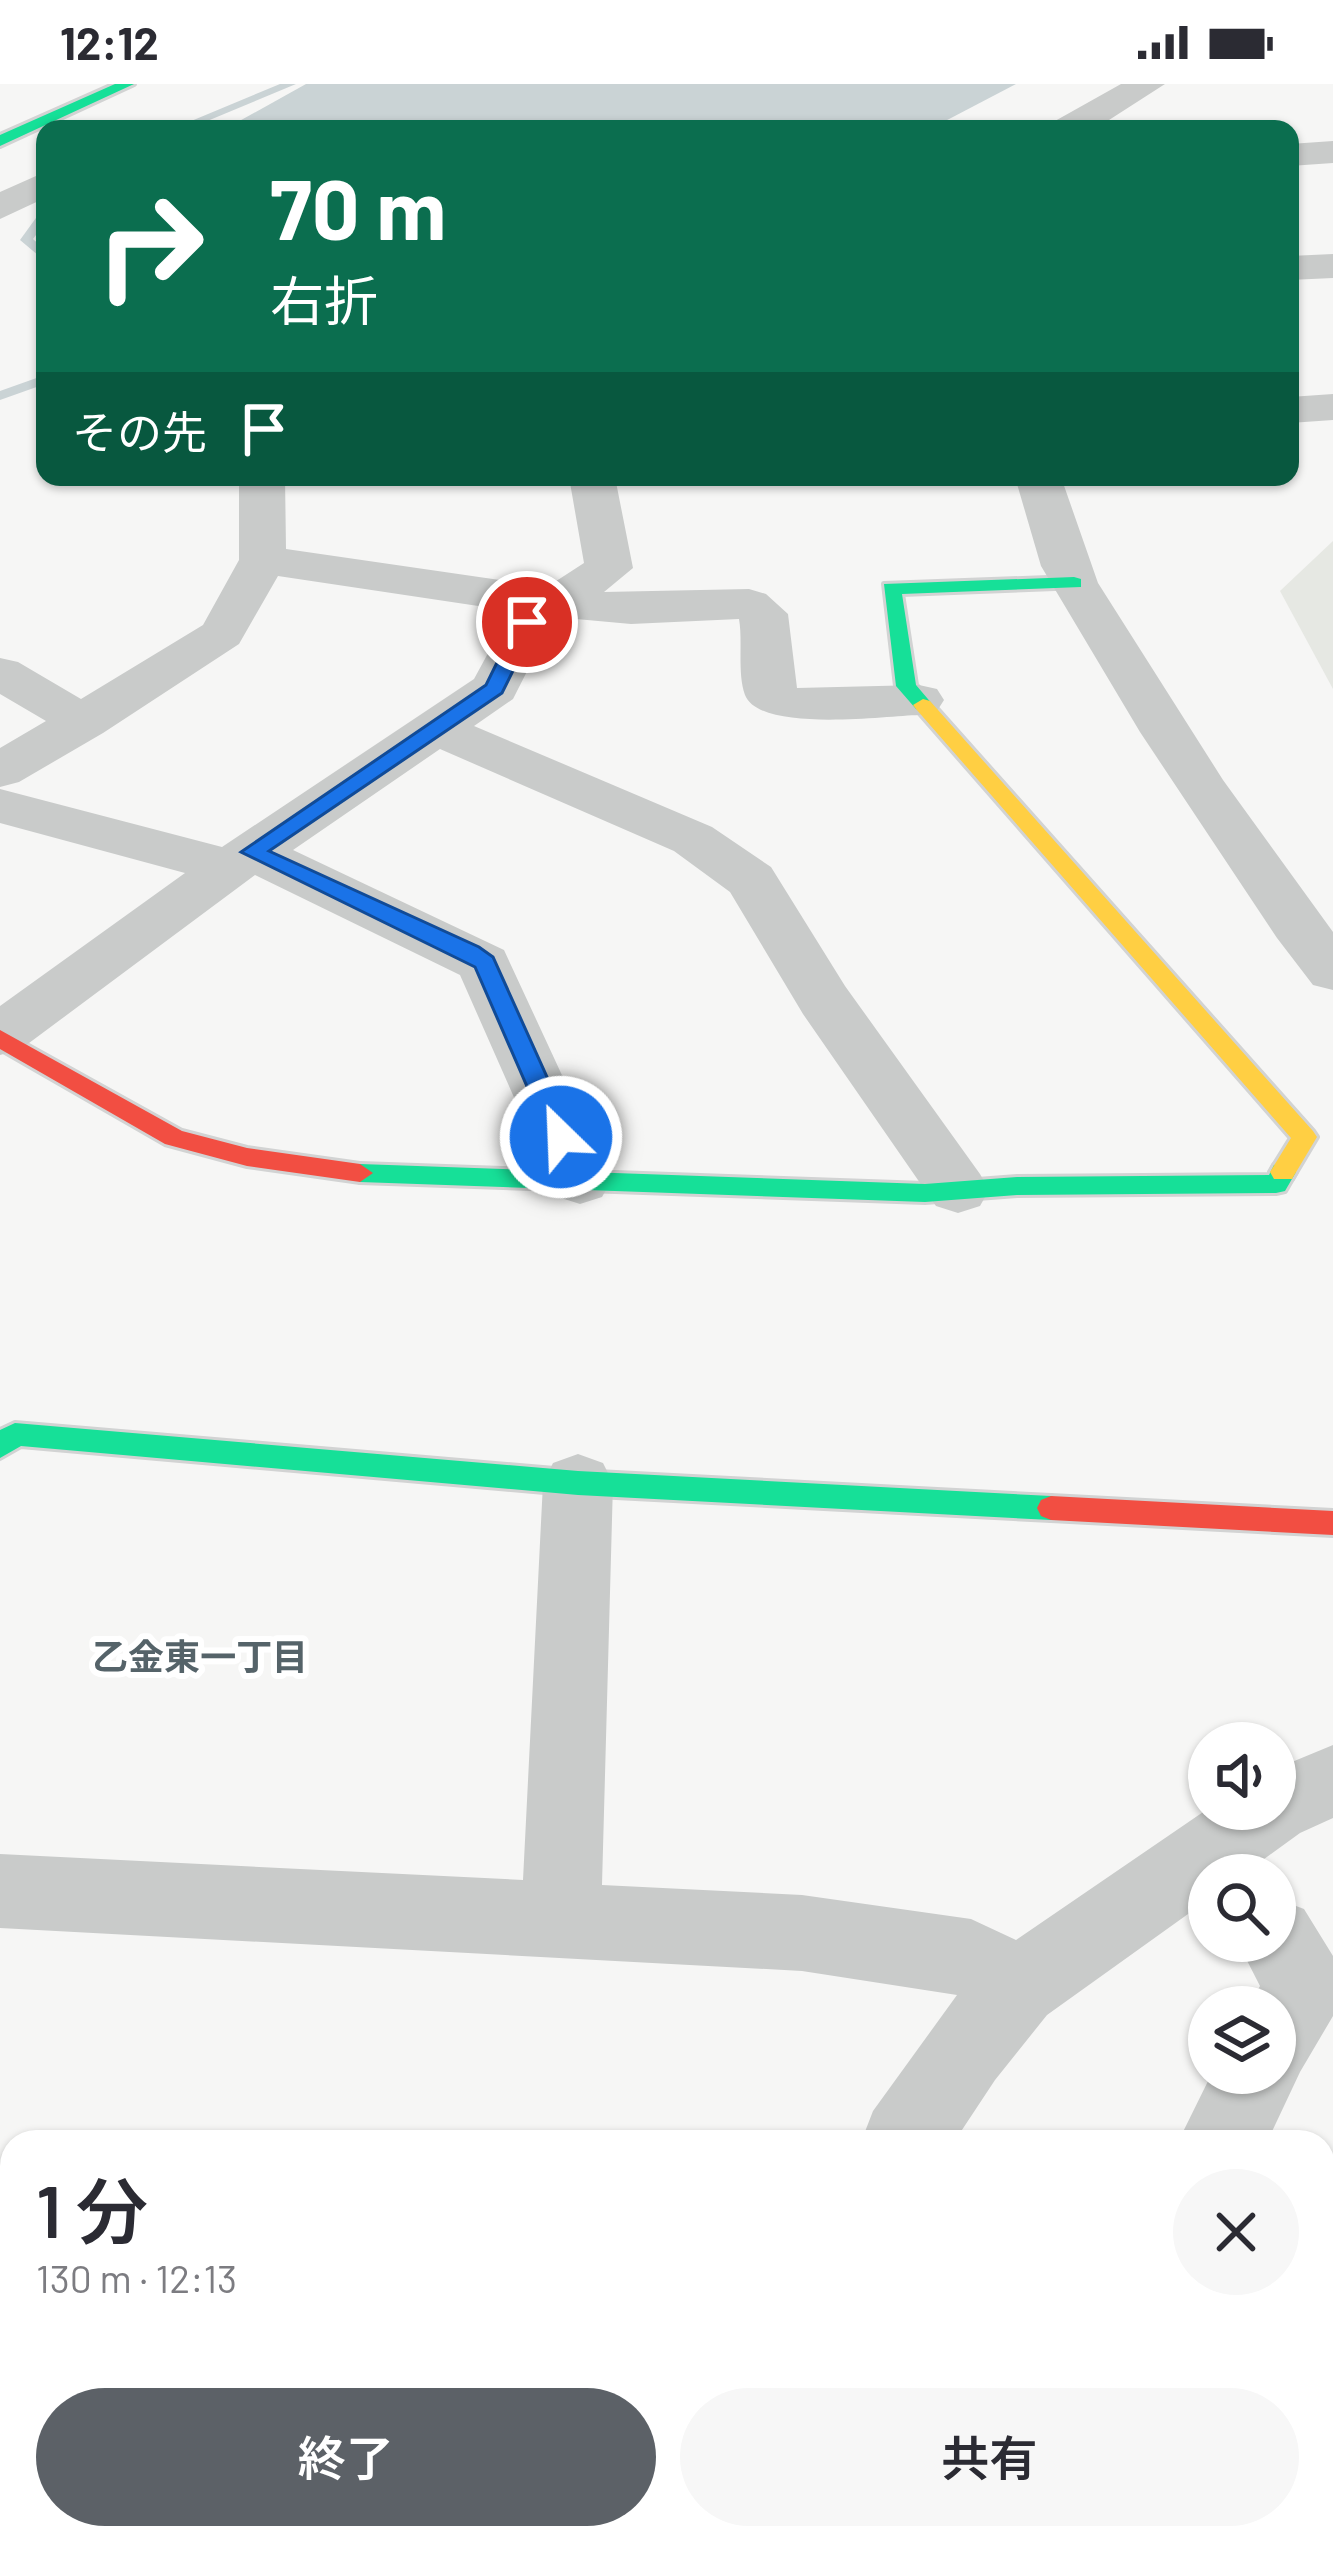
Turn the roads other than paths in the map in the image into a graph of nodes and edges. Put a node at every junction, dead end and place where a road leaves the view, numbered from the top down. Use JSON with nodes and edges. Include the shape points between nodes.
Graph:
{"nodes":[{"id":1,"x":72,"y":84,"type":"edge"},
{"id":2,"x":127,"y":84,"type":"edge"},
{"id":3,"x":1147,"y":84,"type":"edge"},
{"id":4,"x":0,"y":114,"type":"edge"},
{"id":5,"x":45,"y":120,"type":"edge"},
{"id":6,"x":1084,"y":120,"type":"edge"},
{"id":7,"x":36,"y":124,"type":"edge"},
{"id":8,"x":0,"y":140,"type":"edge"},
{"id":9,"x":1333,"y":152,"type":"edge"},
{"id":10,"x":1299,"y":154,"type":"edge"},
{"id":11,"x":36,"y":188,"type":"edge"},
{"id":12,"x":0,"y":207,"type":"edge"},
{"id":13,"x":1333,"y":266,"type":"edge"},
{"id":14,"x":1299,"y":268,"type":"edge"},
{"id":15,"x":1333,"y":407,"type":"edge"},
{"id":16,"x":1299,"y":409,"type":"edge"},
{"id":17,"x":262,"y":486,"type":"edge"},
{"id":18,"x":594,"y":486,"type":"edge"},
{"id":19,"x":1041,"y":486,"type":"edge"},
{"id":20,"x":263,"y":560,"type":"junction"},
{"id":21,"x":1074,"y":583,"type":"junction"},
{"id":22,"x":555,"y":603,"type":"junction"},
{"id":23,"x":0,"y":673,"type":"edge"},
{"id":24,"x":919,"y":700,"type":"junction"},
{"id":25,"x":85,"y":722,"type":"junction"},
{"id":26,"x":433,"y":727,"type":"junction"},
{"id":27,"x":0,"y":771,"type":"edge"},
{"id":28,"x":0,"y":806,"type":"edge"},
{"id":29,"x":241,"y":860,"type":"junction"},
{"id":30,"x":1333,"y":971,"type":"edge"},
{"id":31,"x":0,"y":1036,"type":"edge"},
{"id":32,"x":580,"y":1181,"type":"junction"},
{"id":33,"x":958,"y":1190,"type":"junction"},
{"id":34,"x":0,"y":1447,"type":"edge"},
{"id":35,"x":578,"y":1483,"type":"junction"},
{"id":36,"x":1333,"y":1523,"type":"edge"},
{"id":37,"x":1333,"y":1780,"type":"edge"},
{"id":38,"x":1296,"y":1798,"type":"edge"},
{"id":39,"x":1250,"y":1830,"type":"edge"},
{"id":40,"x":1224,"y":1854,"type":"edge"},
{"id":41,"x":1188,"y":1886,"type":"edge"},
{"id":42,"x":0,"y":1891,"type":"edge"},
{"id":43,"x":561,"y":1923,"type":"junction"},
{"id":44,"x":1291,"y":1962,"type":"edge"},
{"id":45,"x":1018,"y":1987,"type":"junction"},
{"id":46,"x":1296,"y":2003,"type":"edge"},
{"id":47,"x":1247,"y":2094,"type":"edge"},
{"id":48,"x":912,"y":2130,"type":"edge"},
{"id":49,"x":1227,"y":2130,"type":"edge"}],
"edges":[{"from":1,"to":4,"type":"street"},
{"from":2,"to":5,"type":"street"},
{"from":3,"to":6,"type":"street"},
{"from":7,"to":8,"type":"street"},
{"from":9,"to":10,"type":"street"},
{"from":11,"to":12,"type":"street"},
{"from":13,"to":14,"type":"street"},
{"from":15,"to":16,"type":"street"},
{"from":17,"to":20,"type":"street"},
{"from":18,"to":22,"type":"street","via":[[608,568]]},
{"from":19,"to":21,"type":"street"},
{"from":20,"to":22,"type":"street"},
{"from":20,"to":25,"type":"street","via":[[222,634]]},
{"from":21,"to":24,"type":"street","via":[[891,589],[906,686]]},
{"from":21,"to":30,"type":"street","via":[[1220,820]]},
{"from":22,"to":24,"type":"street","via":[[749,604],[764,614],[770,694],[787,704]]},
{"from":22,"to":26,"type":"street","via":[[527,622],[495,688]]},
{"from":23,"to":25,"type":"street"},
{"from":24,"to":33,"type":"street","via":[[1304,1137],[1276,1184]]},
{"from":25,"to":27,"type":"street"},
{"from":26,"to":29,"type":"street"},
{"from":26,"to":33,"type":"street","via":[[693,839],[751,880]]},
{"from":28,"to":29,"type":"street"},
{"from":29,"to":31,"type":"street"},
{"from":29,"to":32,"type":"street","via":[[484,963]]},
{"from":31,"to":32,"type":"street","via":[[175,1138],[247,1157],[346,1173]]},
{"from":32,"to":33,"type":"street"},
{"from":34,"to":35,"type":"street","via":[[15,1434]]},
{"from":35,"to":36,"type":"street"},
{"from":35,"to":43,"type":"street"},
{"from":37,"to":38,"type":"street"},
{"from":39,"to":40,"type":"street"},
{"from":41,"to":45,"type":"street"},
{"from":42,"to":43,"type":"street"},
{"from":43,"to":45,"type":"street","via":[[802,1934],[971,1958]]},
{"from":44,"to":46,"type":"street","via":[[1305,1986]]},
{"from":45,"to":48,"type":"street"},
{"from":47,"to":49,"type":"street"}]}
